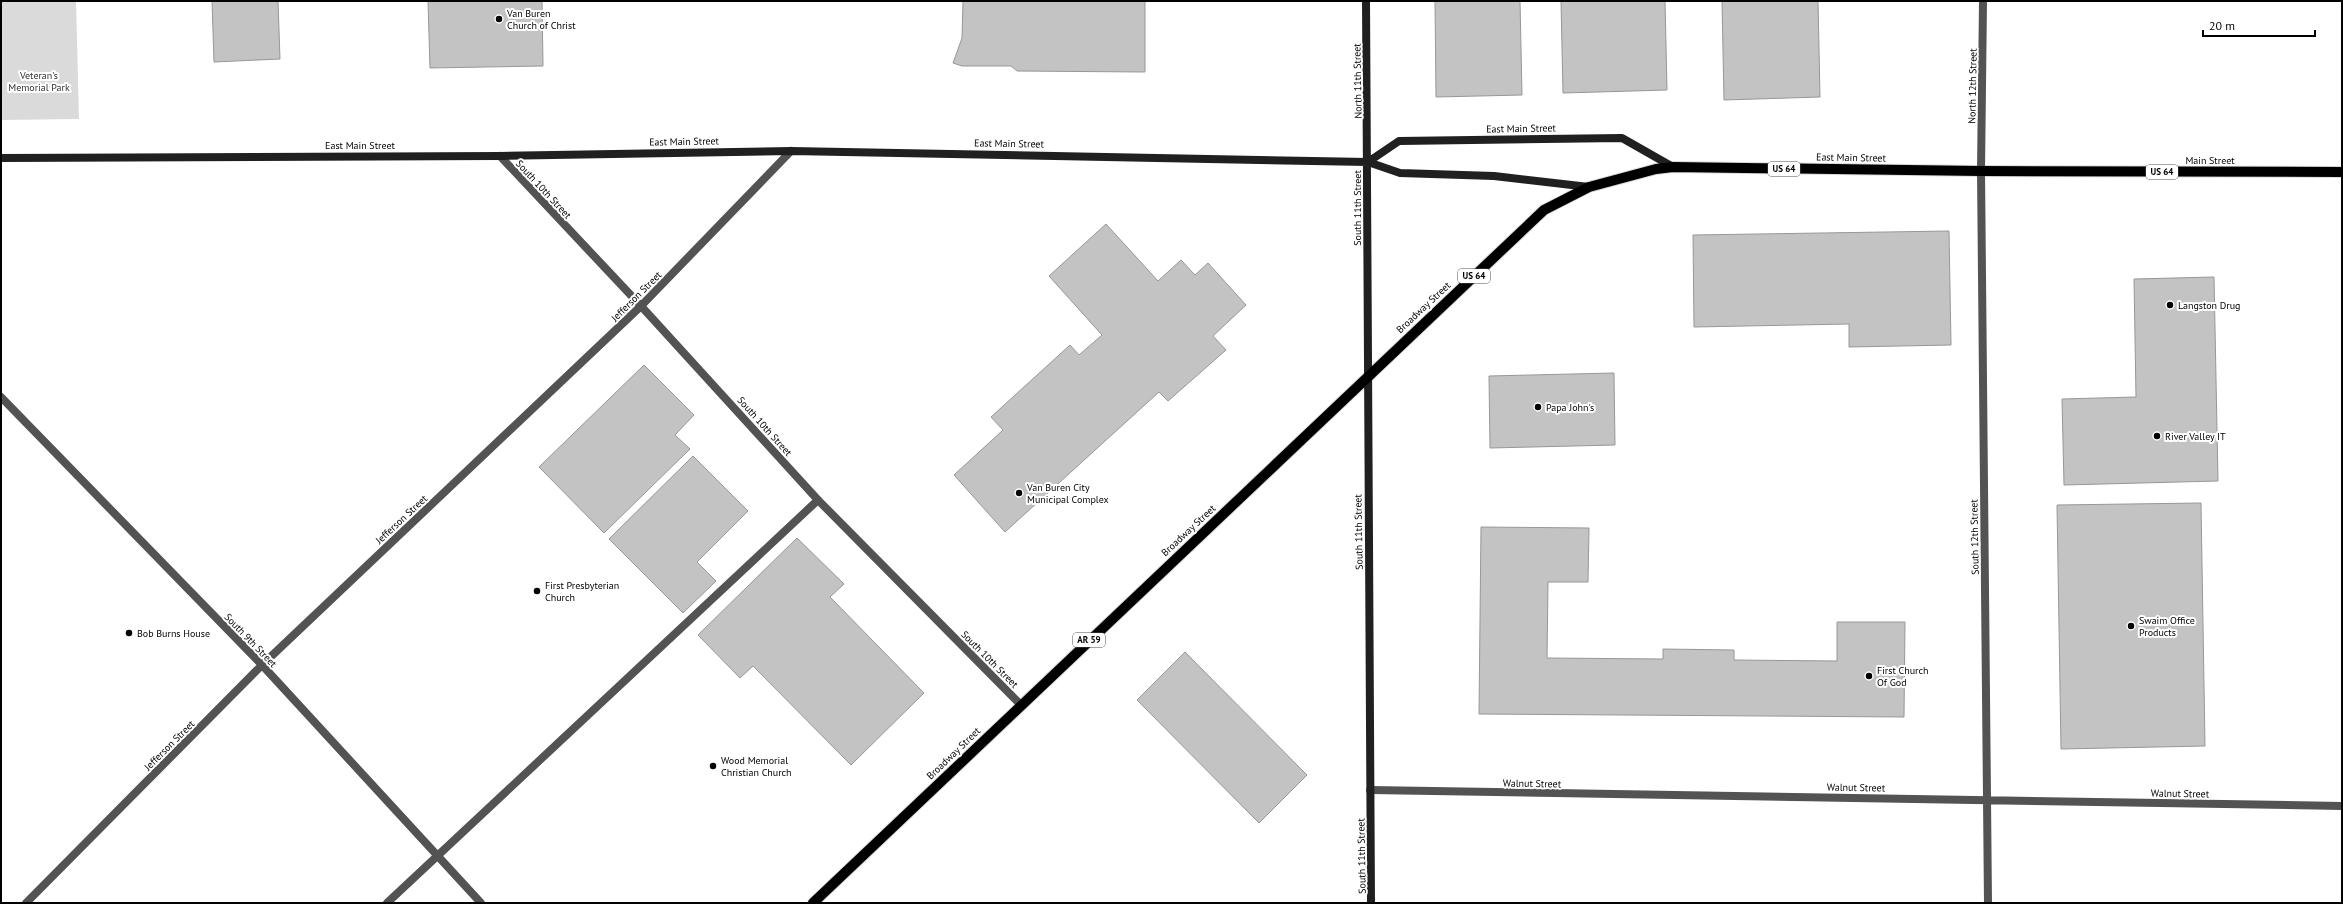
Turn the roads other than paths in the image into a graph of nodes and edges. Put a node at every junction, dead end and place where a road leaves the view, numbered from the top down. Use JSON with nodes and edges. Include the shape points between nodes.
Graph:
{"nodes":[{"id":1,"x":1366,"y":1,"type":"edge"},
{"id":2,"x":1983,"y":1,"type":"edge"},
{"id":3,"x":791,"y":151,"type":"junction"},
{"id":4,"x":500,"y":156,"type":"junction"},
{"id":5,"x":1,"y":158,"type":"edge"},
{"id":6,"x":1368,"y":162,"type":"junction"},
{"id":7,"x":1673,"y":167,"type":"junction"},
{"id":8,"x":1981,"y":171,"type":"junction"},
{"id":9,"x":2342,"y":172,"type":"edge"},
{"id":10,"x":1589,"y":187,"type":"junction"},
{"id":11,"x":641,"y":306,"type":"junction"},
{"id":12,"x":1366,"y":377,"type":"junction"},
{"id":13,"x":1,"y":397,"type":"edge"},
{"id":14,"x":818,"y":500,"type":"junction"},
{"id":15,"x":262,"y":665,"type":"junction"},
{"id":16,"x":1021,"y":705,"type":"junction"},
{"id":17,"x":1370,"y":790,"type":"junction"},
{"id":18,"x":1987,"y":799,"type":"junction"},
{"id":19,"x":2342,"y":806,"type":"edge"},
{"id":20,"x":436,"y":856,"type":"junction"},
{"id":21,"x":26,"y":903,"type":"edge"},
{"id":22,"x":387,"y":903,"type":"edge"},
{"id":23,"x":481,"y":903,"type":"edge"},
{"id":24,"x":813,"y":903,"type":"edge"},
{"id":25,"x":1372,"y":903,"type":"edge"},
{"id":26,"x":1988,"y":903,"type":"edge"}],
"edges":[{"from":1,"to":6,"type":"main road","name":"North 11th Street"},
{"from":2,"to":8,"type":"street","name":"North 12th Street"},
{"from":3,"to":4,"type":"main road","name":"East Main Street"},
{"from":3,"to":6,"type":"main road","name":"East Main Street"},
{"from":3,"to":11,"type":"street","name":"Jefferson Street"},
{"from":4,"to":5,"type":"main road","name":"East Main Street"},
{"from":4,"to":11,"type":"street","name":"South 10th Street"},
{"from":6,"to":7,"type":"main road","name":"East Main Street","via":[[1399,141],[1622,138]]},
{"from":6,"to":10,"type":"main road","name":"East Main Street","via":[[1400,173],[1494,176]]},
{"from":6,"to":12,"type":"main road","name":"South 11th Street"},
{"from":7,"to":8,"type":"main road","name":"East Main Street","number":"US 64"},
{"from":7,"to":10,"type":"main road","name":"East Main Street","number":"US 64"},
{"from":8,"to":9,"type":"main road","name":"Main Street","number":"US 64"},
{"from":8,"to":18,"type":"street","name":"South 12th Street"},
{"from":10,"to":12,"type":"main road","name":"Broadway Street","number":"US 64","via":[[1544,210]]},
{"from":11,"to":14,"type":"street","name":"South 10th Street"},
{"from":11,"to":15,"type":"street","name":"Jefferson Street"},
{"from":12,"to":16,"type":"main road","name":"Broadway Street","number":"AR 59"},
{"from":12,"to":17,"type":"main road","name":"South 11th Street"},
{"from":13,"to":15,"type":"street","name":"South 9th Street"},
{"from":14,"to":16,"type":"street","name":"South 10th Street"},
{"from":14,"to":20,"type":"street"},
{"from":15,"to":20,"type":"street","name":"South 9th Street"},
{"from":15,"to":21,"type":"street","name":"Jefferson Street"},
{"from":16,"to":24,"type":"main road","name":"Broadway Street","number":"AR 59"},
{"from":17,"to":18,"type":"street","name":"Walnut Street"},
{"from":17,"to":25,"type":"main road","name":"South 11th Street"},
{"from":18,"to":19,"type":"street","name":"Walnut Street"},
{"from":18,"to":26,"type":"street","name":"South 12th Street"},
{"from":20,"to":22,"type":"street"},
{"from":20,"to":23,"type":"street","name":"South 9th Street"}]}
